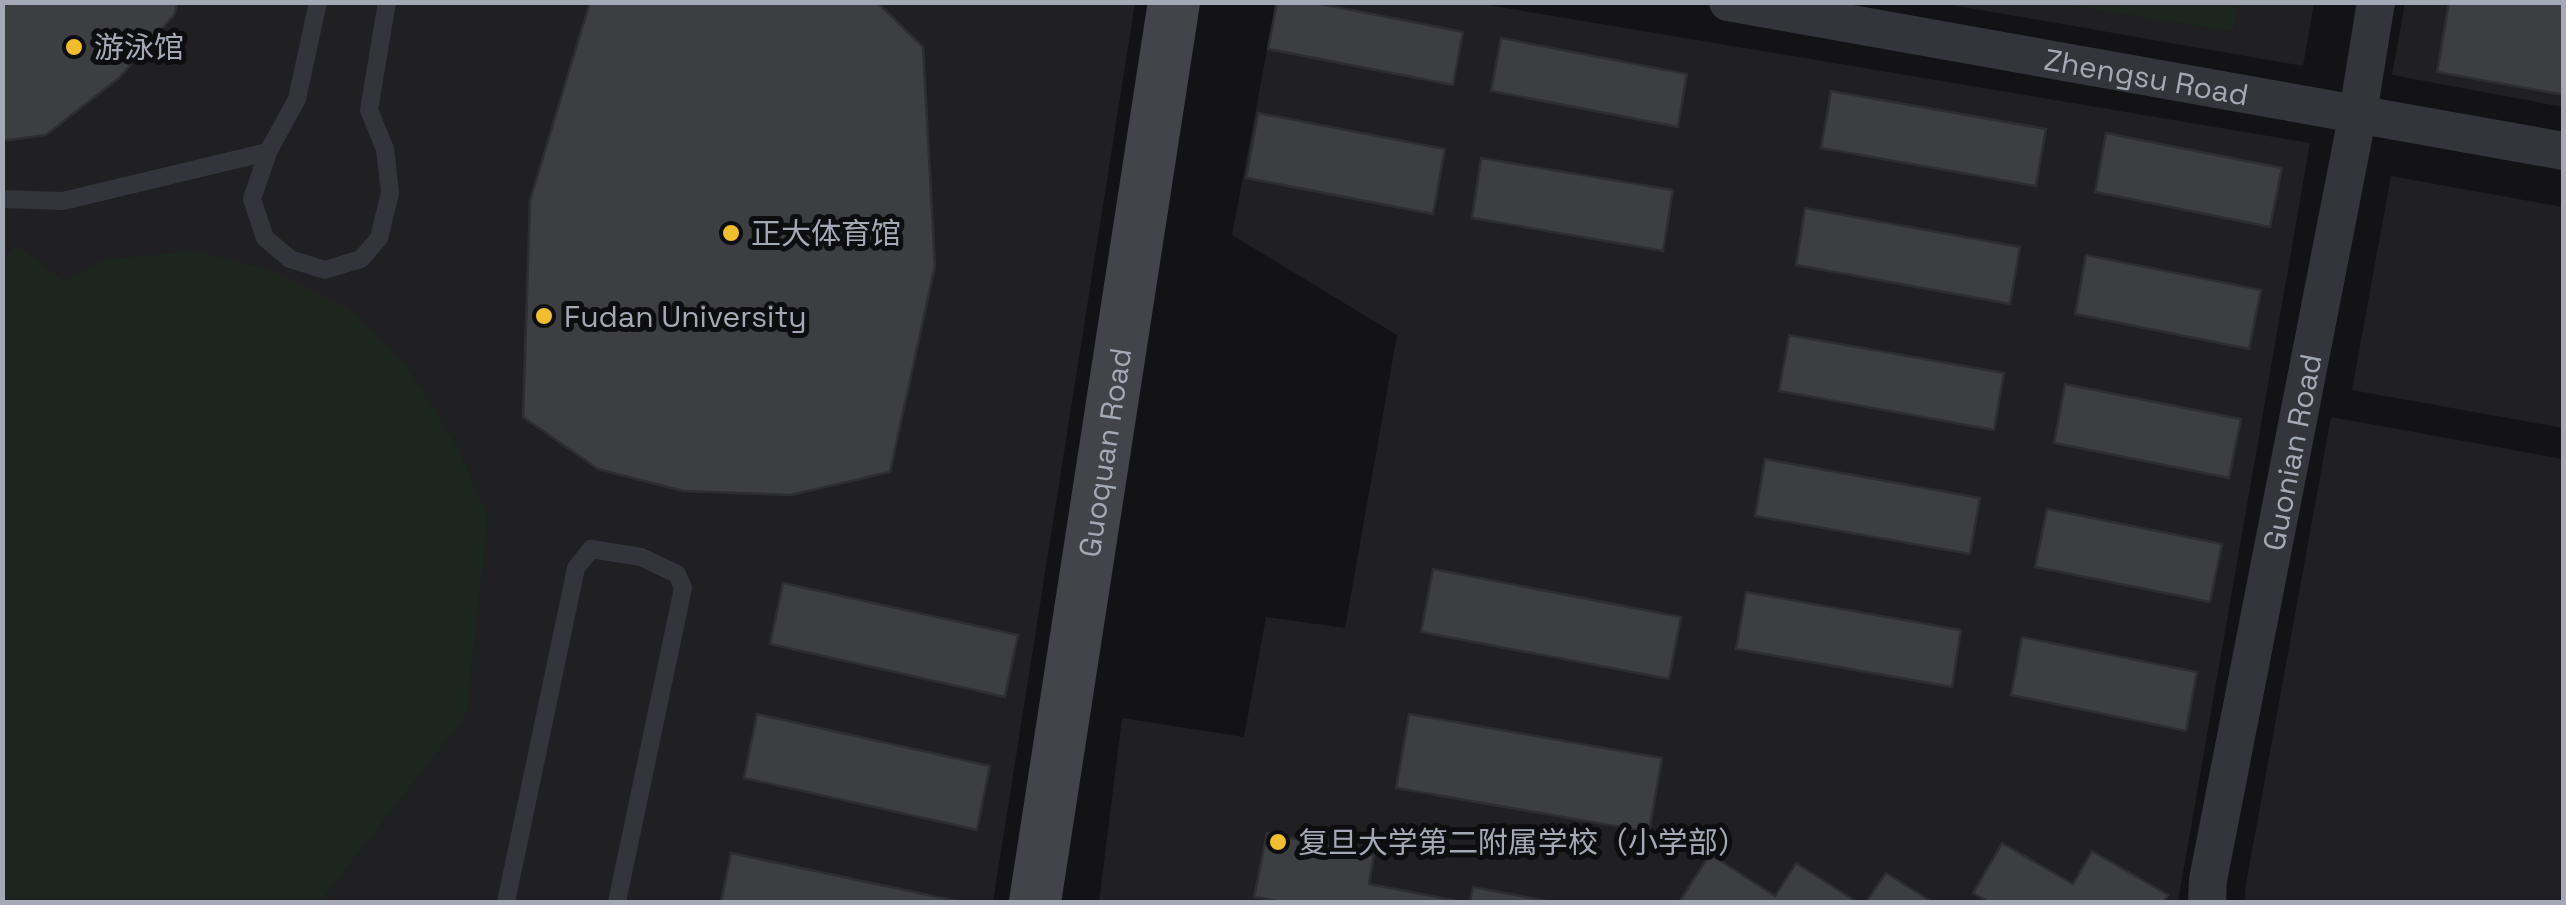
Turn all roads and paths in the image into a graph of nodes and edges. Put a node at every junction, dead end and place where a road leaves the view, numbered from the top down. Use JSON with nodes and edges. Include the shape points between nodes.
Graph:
{"nodes":[{"id":1,"x":318,"y":2,"type":"edge"},
{"id":2,"x":387,"y":2,"type":"edge"},
{"id":3,"x":1174,"y":2,"type":"edge"},
{"id":4,"x":1728,"y":2,"type":"edge"},
{"id":5,"x":2376,"y":2,"type":"edge"},
{"id":6,"x":2358,"y":113,"type":"junction"},
{"id":7,"x":268,"y":152,"type":"junction"},
{"id":8,"x":2564,"y":152,"type":"edge"},
{"id":9,"x":2,"y":199,"type":"edge"},
{"id":10,"x":506,"y":902,"type":"edge"},
{"id":11,"x":617,"y":902,"type":"edge"},
{"id":12,"x":1036,"y":902,"type":"edge"},
{"id":13,"x":2207,"y":902,"type":"edge"}],
"edges":[{"from":1,"to":7,"type":"lane","via":[[298,99]]},
{"from":2,"to":7,"type":"lane","via":[[369,110],[385,150],[390,193],[380,238],[361,259],[325,270],[290,258],[264,238],[252,200]]},
{"from":3,"to":12,"type":"street","name":"Guoquan Road"},
{"from":4,"to":6,"type":"street","name":"Zhengsu Road"},
{"from":5,"to":6,"type":"street","name":"Guonian Road"},
{"from":6,"to":8,"type":"street","name":"Zhengsu Road"},
{"from":6,"to":13,"type":"street","name":"Guonian Road"},
{"from":7,"to":9,"type":"lane","via":[[63,201]]},
{"from":10,"to":11,"type":"lane","via":[[576,568],[591,550],[641,557],[678,574],[683,588]]}]}
